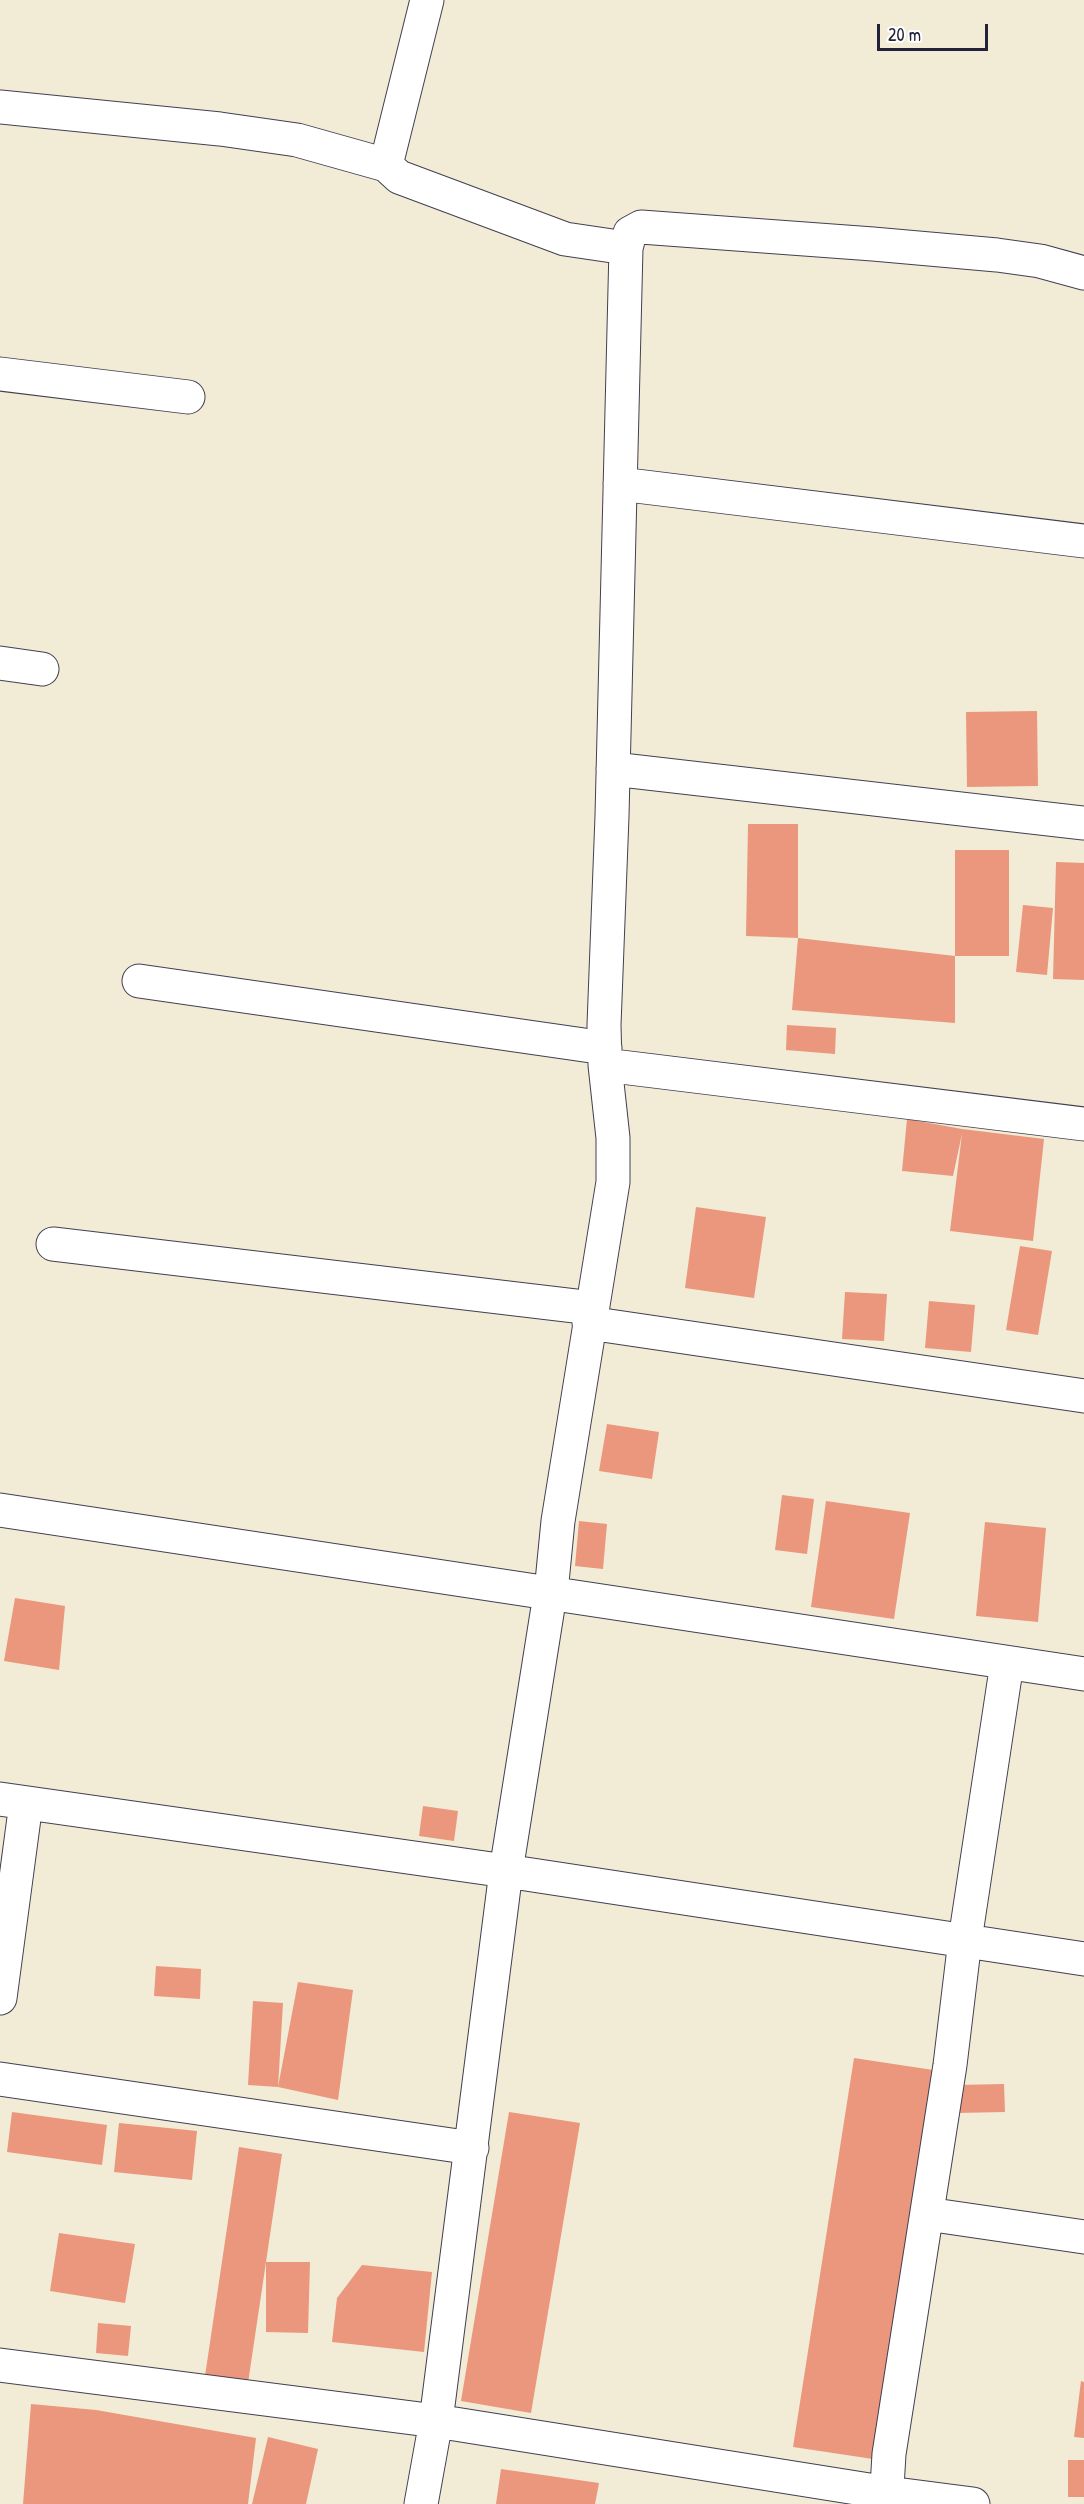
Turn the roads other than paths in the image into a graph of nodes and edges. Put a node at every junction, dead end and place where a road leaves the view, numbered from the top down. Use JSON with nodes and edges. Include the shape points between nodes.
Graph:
{"nodes":[{"id":1,"x":427,"y":0,"type":"edge"},
{"id":2,"x":0,"y":107,"type":"edge"},
{"id":3,"x":386,"y":165,"type":"junction"},
{"id":4,"x":626,"y":248,"type":"junction"},
{"id":5,"x":1084,"y":273,"type":"edge"},
{"id":6,"x":0,"y":374,"type":"edge"},
{"id":7,"x":188,"y":397,"type":"dead end"},
{"id":8,"x":620,"y":484,"type":"junction"},
{"id":9,"x":1084,"y":541,"type":"edge"},
{"id":10,"x":0,"y":663,"type":"edge"},
{"id":11,"x":42,"y":669,"type":"dead end"},
{"id":12,"x":613,"y":769,"type":"junction"},
{"id":13,"x":1084,"y":823,"type":"edge"},
{"id":14,"x":139,"y":981,"type":"dead end"},
{"id":15,"x":605,"y":1057,"type":"junction"},
{"id":16,"x":1084,"y":1124,"type":"edge"},
{"id":17,"x":53,"y":1244,"type":"dead end"},
{"id":18,"x":591,"y":1316,"type":"junction"},
{"id":19,"x":1084,"y":1396,"type":"edge"},
{"id":20,"x":0,"y":1510,"type":"edge"},
{"id":21,"x":550,"y":1593,"type":"junction"},
{"id":22,"x":1007,"y":1663,"type":"junction"},
{"id":23,"x":1084,"y":1674,"type":"edge"},
{"id":24,"x":13,"y":1801,"type":"edge"},
{"id":25,"x":506,"y":1871,"type":"junction"},
{"id":26,"x":965,"y":1940,"type":"junction"},
{"id":27,"x":1084,"y":1959,"type":"edge"},
{"id":28,"x":0,"y":1998,"type":"edge"},
{"id":29,"x":0,"y":2079,"type":"edge"},
{"id":30,"x":472,"y":2148,"type":"junction"},
{"id":31,"x":927,"y":2214,"type":"junction"},
{"id":32,"x":1084,"y":2237,"type":"edge"},
{"id":33,"x":0,"y":2365,"type":"edge"},
{"id":34,"x":436,"y":2421,"type":"junction"},
{"id":35,"x":887,"y":2498,"type":"edge"},
{"id":36,"x":422,"y":2504,"type":"edge"},
{"id":37,"x":973,"y":2504,"type":"edge"}],
"edges":[{"from":1,"to":3,"type":"street"},
{"from":2,"to":3,"type":"street","via":[[220,129],[297,141]]},
{"from":3,"to":4,"type":"street","via":[[399,177],[564,239]]},
{"from":4,"to":5,"type":"street","via":[[630,233],[641,228],[997,255]]},
{"from":4,"to":8,"type":"street"},
{"from":6,"to":7,"type":"street"},
{"from":8,"to":9,"type":"street"},
{"from":8,"to":12,"type":"street"},
{"from":10,"to":11,"type":"street"},
{"from":12,"to":13,"type":"street"},
{"from":12,"to":15,"type":"street"},
{"from":14,"to":15,"type":"street"},
{"from":15,"to":16,"type":"street"},
{"from":15,"to":18,"type":"street","via":[[613,1182]]},
{"from":17,"to":18,"type":"street"},
{"from":18,"to":19,"type":"street"},
{"from":18,"to":21,"type":"street"},
{"from":20,"to":21,"type":"street"},
{"from":21,"to":22,"type":"street"},
{"from":21,"to":25,"type":"street"},
{"from":22,"to":23,"type":"street"},
{"from":22,"to":26,"type":"street"},
{"from":24,"to":25,"type":"street"},
{"from":24,"to":28,"type":"street"},
{"from":25,"to":26,"type":"street"},
{"from":25,"to":30,"type":"street"},
{"from":26,"to":27,"type":"street"},
{"from":26,"to":31,"type":"street"},
{"from":29,"to":30,"type":"street"},
{"from":30,"to":34,"type":"street"},
{"from":31,"to":32,"type":"street"},
{"from":31,"to":35,"type":"street","via":[[889,2454]]},
{"from":33,"to":34,"type":"street"},
{"from":34,"to":35,"type":"street"},
{"from":34,"to":36,"type":"street"},
{"from":35,"to":37,"type":"street"}]}
